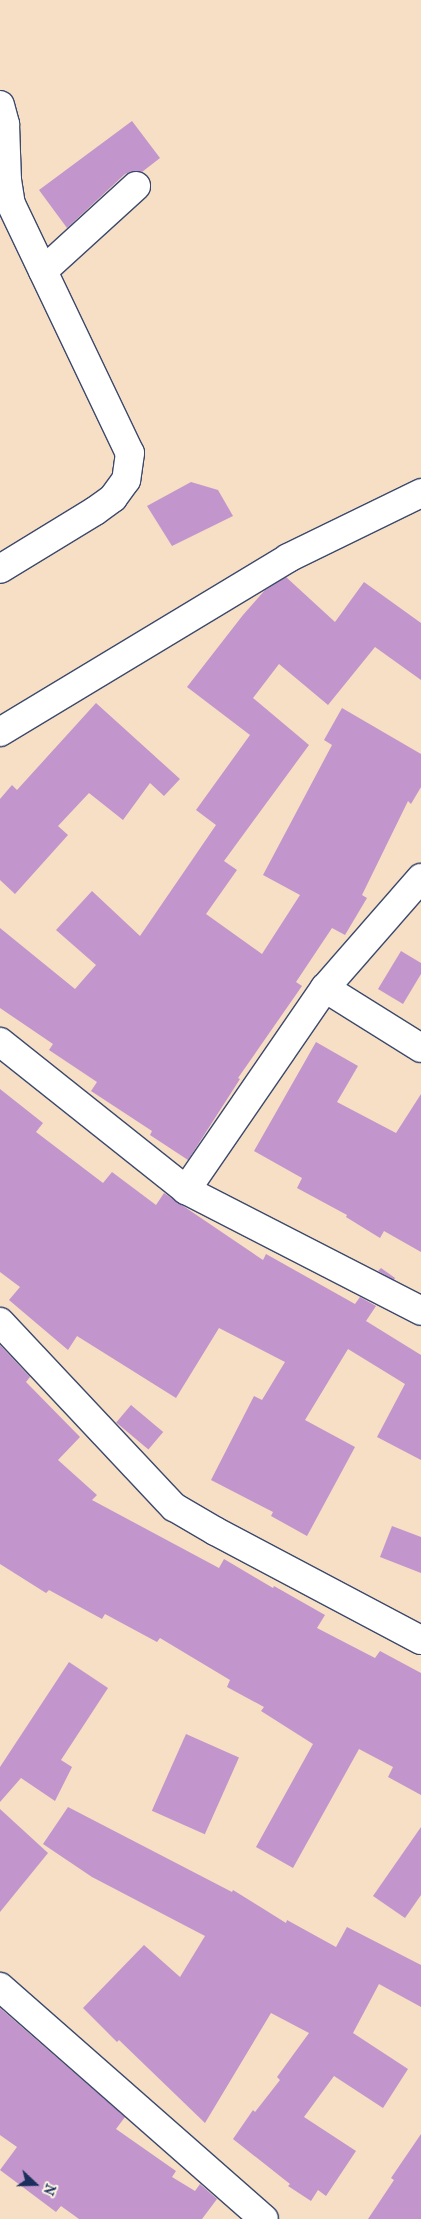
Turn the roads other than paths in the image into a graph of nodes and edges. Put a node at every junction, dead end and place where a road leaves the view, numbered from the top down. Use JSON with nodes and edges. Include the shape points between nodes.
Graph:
{"nodes":[{"id":1,"x":2,"y":119,"type":"edge"},
{"id":2,"x":136,"y":186,"type":"dead end"},
{"id":3,"x":43,"y":271,"type":"junction"},
{"id":4,"x":421,"y":493,"type":"edge"},
{"id":5,"x":0,"y":570,"type":"edge"},
{"id":6,"x":0,"y":732,"type":"edge"},
{"id":7,"x":421,"y":878,"type":"edge"},
{"id":8,"x":325,"y":988,"type":"junction"},
{"id":9,"x":0,"y":1042,"type":"edge"},
{"id":10,"x":421,"y":1048,"type":"edge"},
{"id":11,"x":186,"y":1190,"type":"junction"},
{"id":12,"x":421,"y":1311,"type":"edge"},
{"id":13,"x":0,"y":1322,"type":"edge"},
{"id":14,"x":421,"y":1640,"type":"edge"},
{"id":15,"x":0,"y":1986,"type":"edge"},
{"id":16,"x":237,"y":2210,"type":"edge"},
{"id":17,"x":264,"y":2219,"type":"edge"}],
"edges":[{"from":1,"to":3,"type":"street","via":[[11,204]]},
{"from":2,"to":3,"type":"street"},
{"from":3,"to":5,"type":"street","via":[[130,453],[126,480],[114,498]]},
{"from":4,"to":6,"type":"street","via":[[288,558]]},
{"from":7,"to":8,"type":"street"},
{"from":8,"to":10,"type":"street"},
{"from":8,"to":11,"type":"street"},
{"from":9,"to":11,"type":"street"},
{"from":11,"to":12,"type":"street"},
{"from":13,"to":14,"type":"street","via":[[174,1507]]},
{"from":15,"to":16,"type":"street"},
{"from":16,"to":17,"type":"street"}]}
